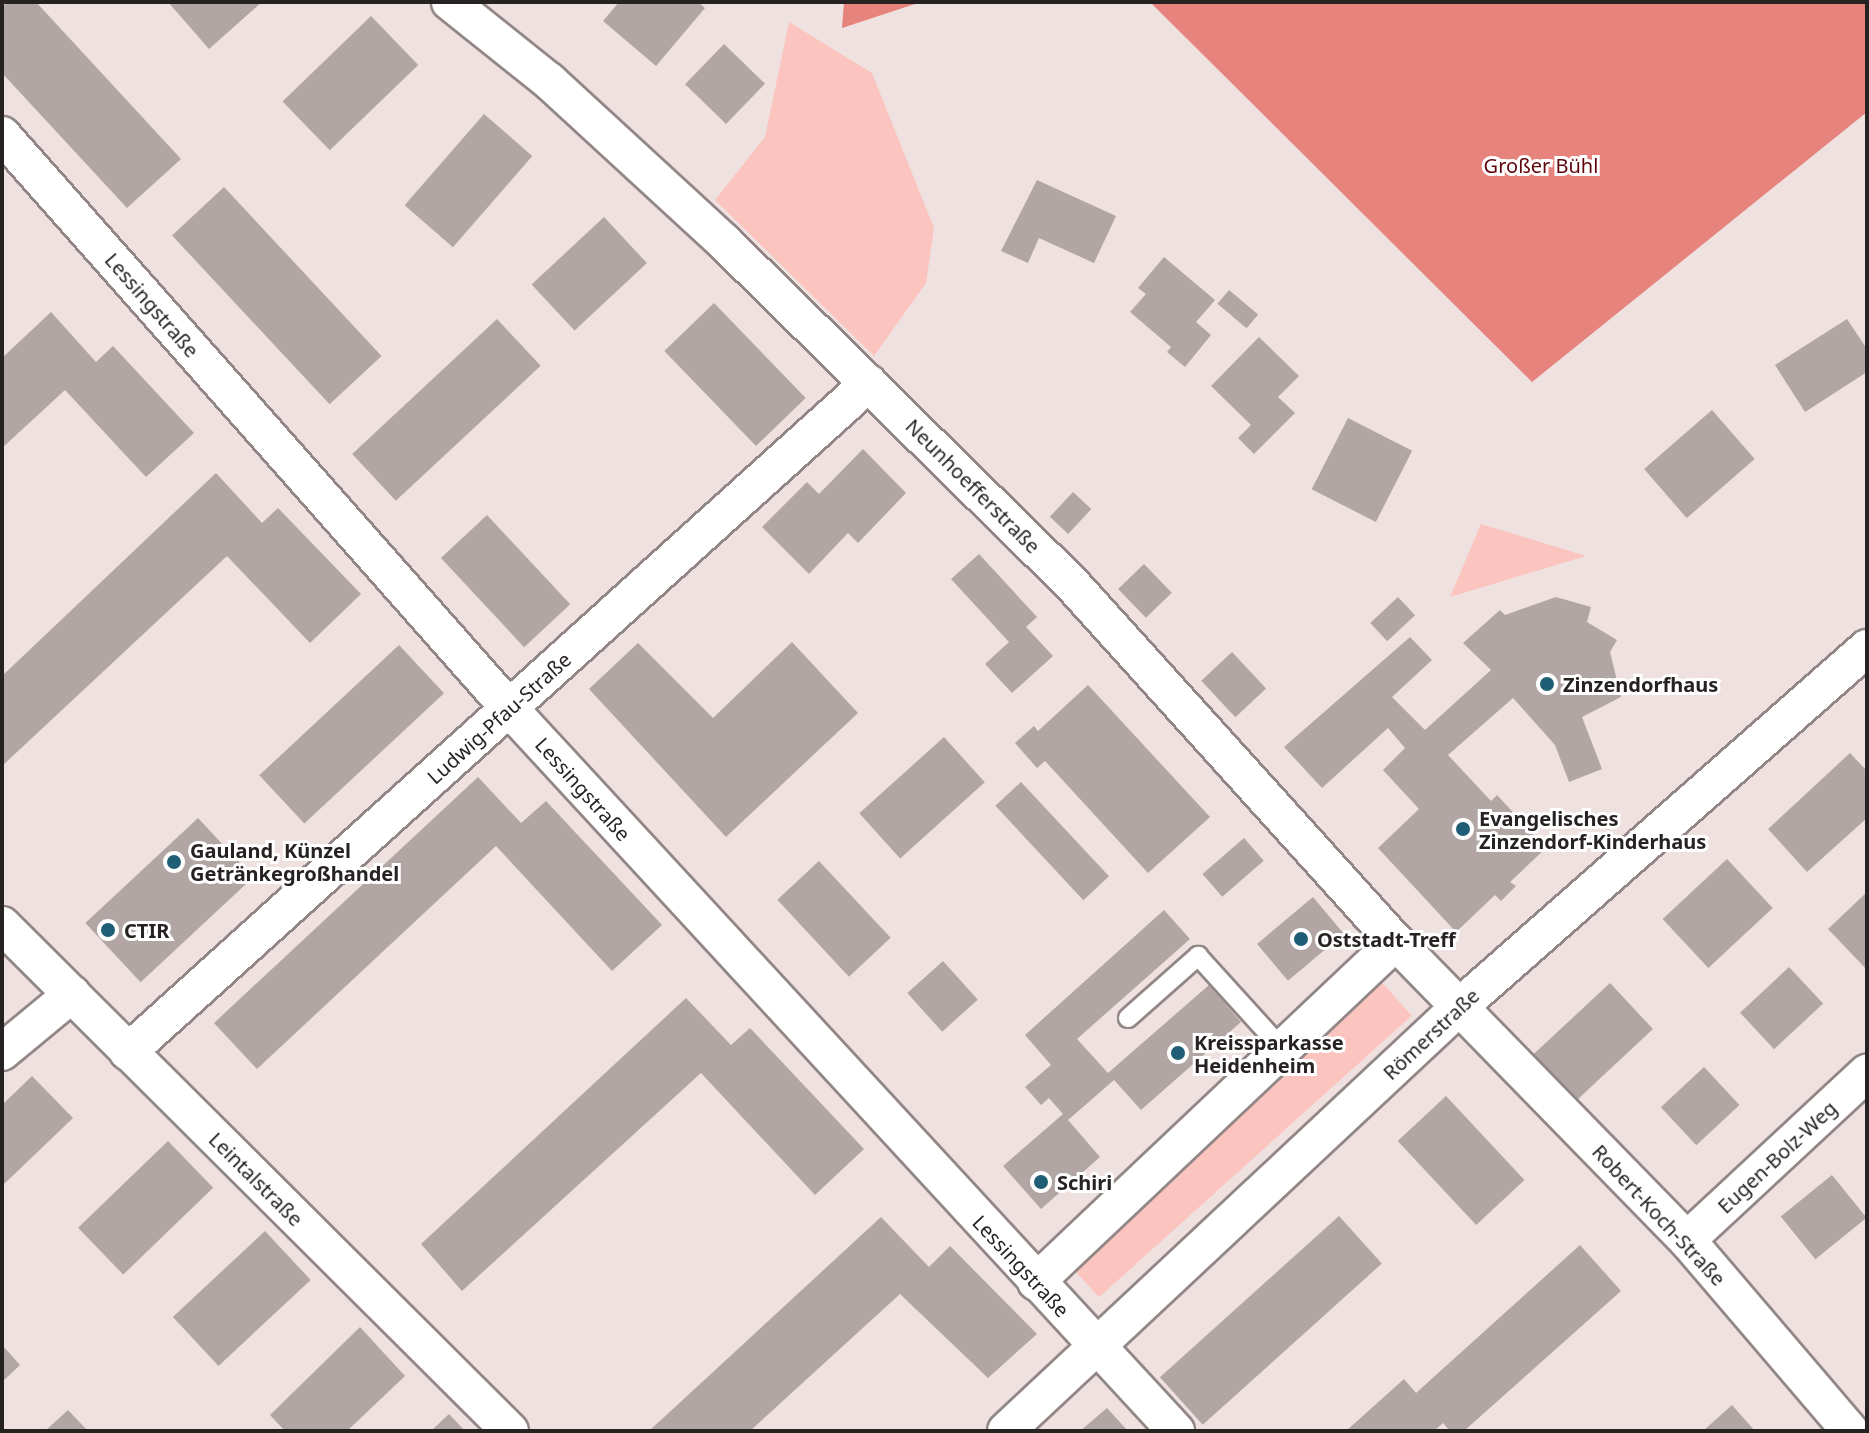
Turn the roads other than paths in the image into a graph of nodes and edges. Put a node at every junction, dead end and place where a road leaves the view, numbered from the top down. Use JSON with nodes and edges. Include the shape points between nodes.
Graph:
{"nodes":[{"id":1,"x":450,"y":2,"type":"edge"},
{"id":2,"x":2,"y":135,"type":"edge"},
{"id":3,"x":869,"y":383,"type":"junction"},
{"id":4,"x":1867,"y":648,"type":"edge"},
{"id":5,"x":509,"y":708,"type":"junction"},
{"id":6,"x":2,"y":925,"type":"edge"},
{"id":7,"x":1396,"y":942,"type":"junction"},
{"id":8,"x":72,"y":994,"type":"junction"},
{"id":9,"x":1458,"y":1008,"type":"junction"},
{"id":10,"x":1128,"y":1018,"type":"dead end"},
{"id":11,"x":1284,"y":1051,"type":"junction"},
{"id":12,"x":2,"y":1052,"type":"edge"},
{"id":13,"x":128,"y":1052,"type":"junction"},
{"id":14,"x":1867,"y":1073,"type":"edge"},
{"id":15,"x":1687,"y":1240,"type":"junction"},
{"id":16,"x":1036,"y":1282,"type":"junction"},
{"id":17,"x":1095,"y":1347,"type":"junction"},
{"id":18,"x":510,"y":1431,"type":"edge"},
{"id":19,"x":1006,"y":1431,"type":"edge"},
{"id":20,"x":1176,"y":1431,"type":"edge"},
{"id":21,"x":1850,"y":1431,"type":"edge"}],
"edges":[{"from":1,"to":3,"type":"street","name":"Neunhoefferstraße","via":[[549,81]]},
{"from":2,"to":5,"type":"street","name":"Lessingstraße"},
{"from":3,"to":5,"type":"street","name":"Ludwig-Pfau-Straße"},
{"from":3,"to":7,"type":"street","name":"Neunhoefferstraße","via":[[1072,584]]},
{"from":4,"to":9,"type":"street","name":"Römerstraße"},
{"from":5,"to":13,"type":"street","name":"Ludwig-Pfau-Straße"},
{"from":5,"to":16,"type":"street","name":"Lessingstraße"},
{"from":6,"to":8,"type":"street","name":"Leintalstraße"},
{"from":7,"to":9,"type":"street","name":"Neunhoefferstraße"},
{"from":7,"to":11,"type":"street"},
{"from":8,"to":12,"type":"street"},
{"from":8,"to":13,"type":"street","name":"Leintalstraße"},
{"from":9,"to":15,"type":"street","name":"Robert-Koch-Straße"},
{"from":9,"to":17,"type":"street","name":"Römerstraße"},
{"from":10,"to":11,"type":"lane","via":[[1198,956]]},
{"from":11,"to":16,"type":"street"},
{"from":13,"to":18,"type":"street","name":"Leintalstraße"},
{"from":14,"to":15,"type":"street","name":"Eugen-Bolz-Weg"},
{"from":15,"to":21,"type":"street","name":"Robert-Koch-Straße"},
{"from":16,"to":17,"type":"street","name":"Lessingstraße"},
{"from":17,"to":19,"type":"street","name":"Römerstraße"},
{"from":17,"to":20,"type":"street","name":"Lessingstraße"}]}
